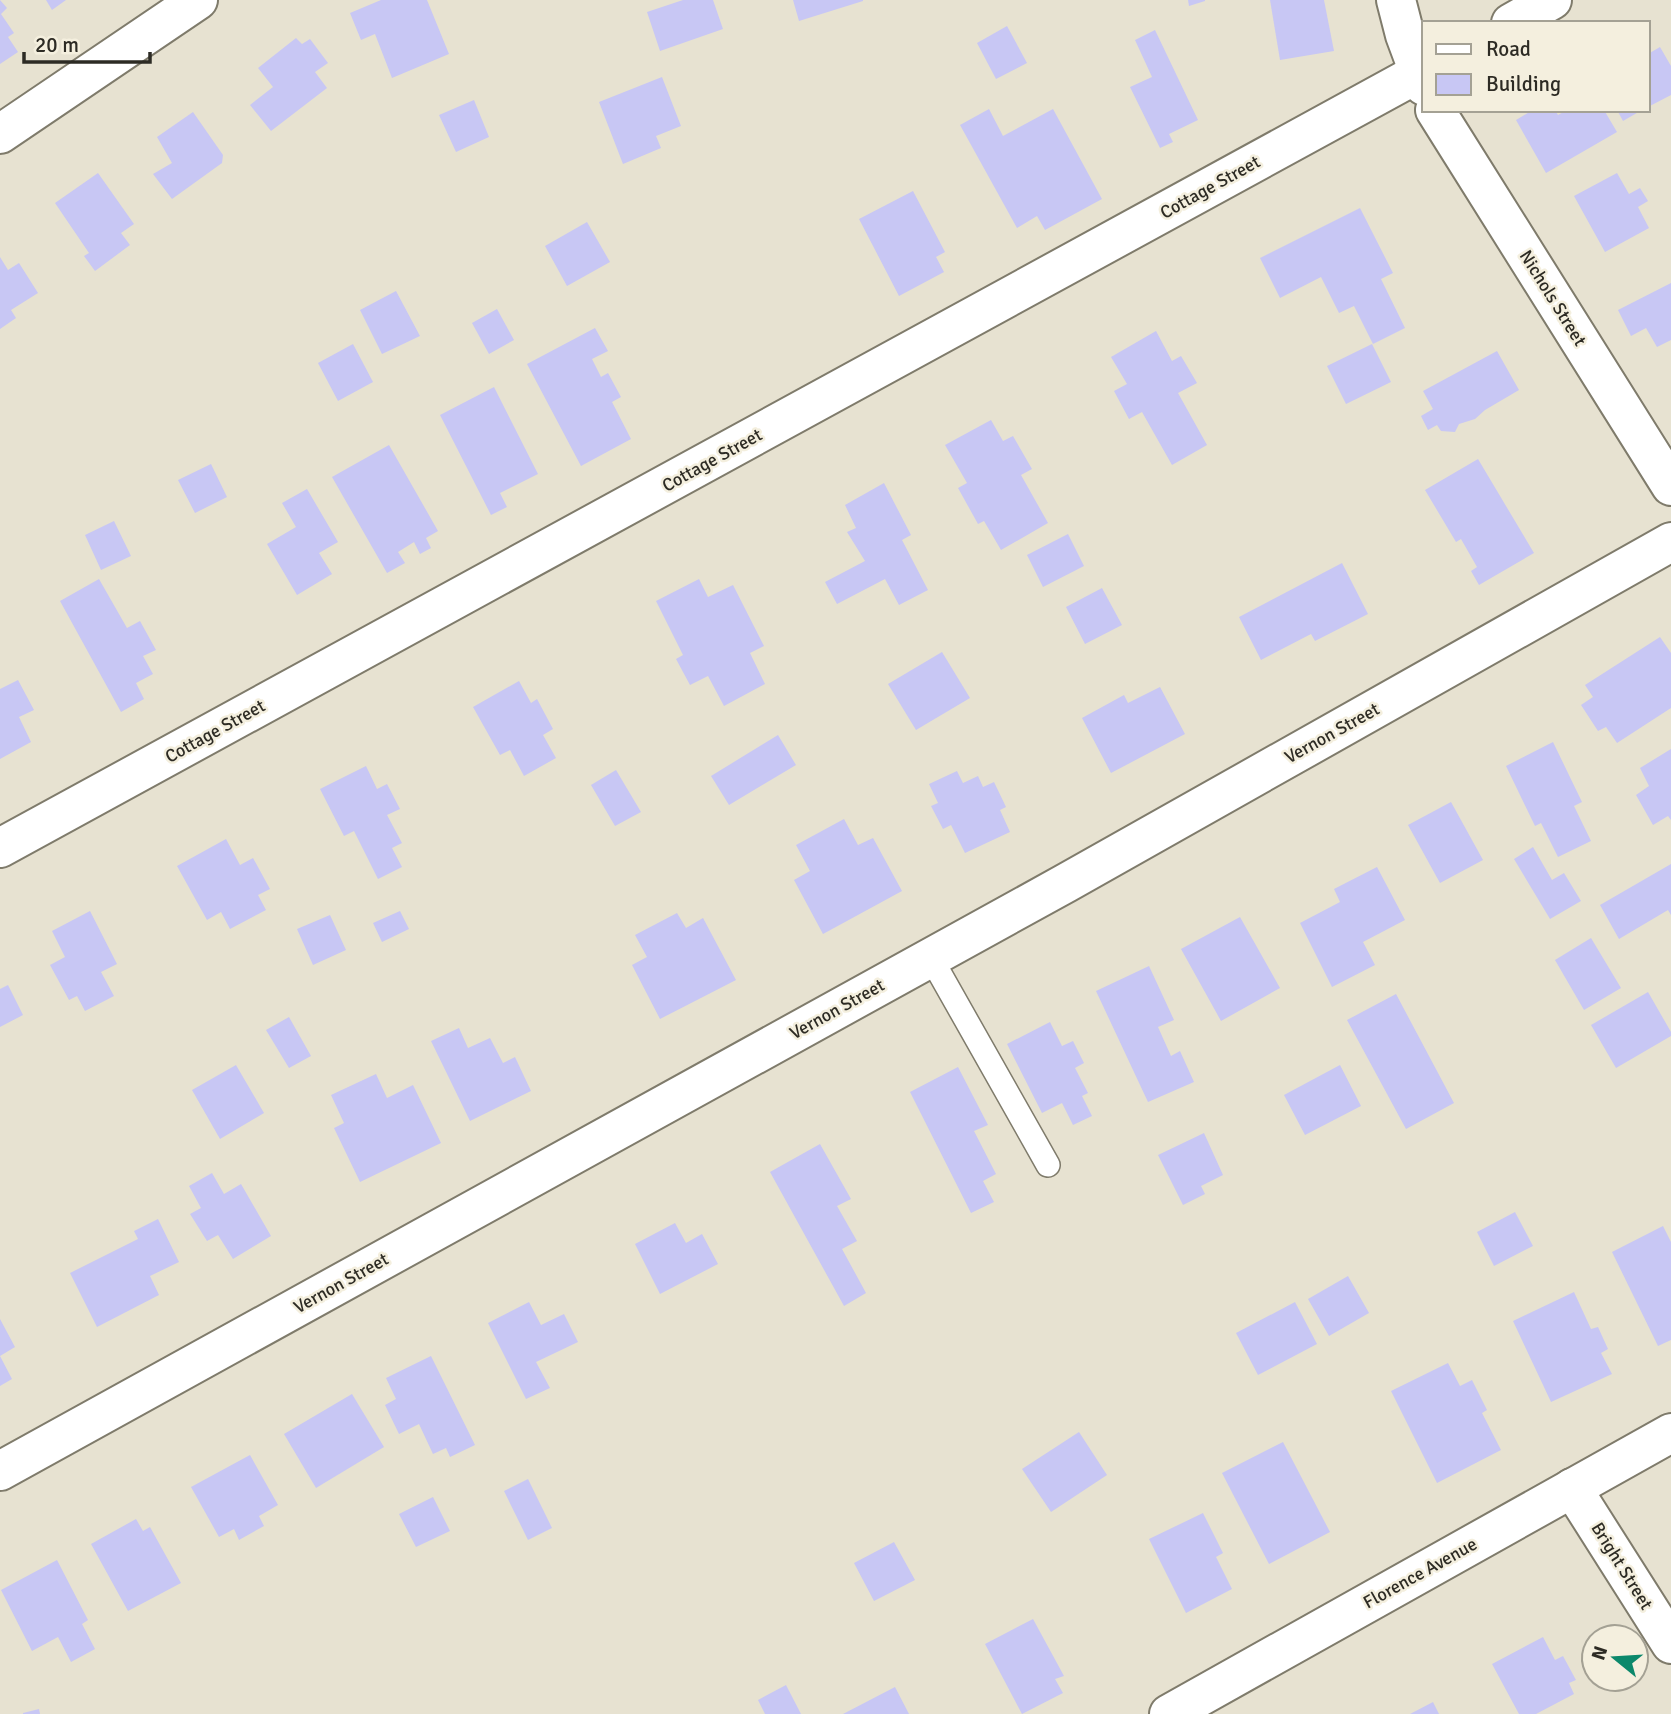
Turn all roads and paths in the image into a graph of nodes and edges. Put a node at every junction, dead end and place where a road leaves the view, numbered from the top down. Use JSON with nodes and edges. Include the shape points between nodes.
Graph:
{"nodes":[{"id":1,"x":198,"y":0,"type":"edge"},
{"id":2,"x":1396,"y":0,"type":"edge"},
{"id":3,"x":1552,"y":0,"type":"edge"},
{"id":4,"x":1515,"y":21,"type":"edge"},
{"id":5,"x":1422,"y":76,"type":"edge"},
{"id":6,"x":1436,"y":112,"type":"edge"},
{"id":7,"x":0,"y":134,"type":"edge"},
{"id":8,"x":1671,"y":486,"type":"edge"},
{"id":9,"x":1671,"y":541,"type":"edge"},
{"id":10,"x":0,"y":848,"type":"edge"},
{"id":11,"x":931,"y":958,"type":"junction"},
{"id":12,"x":1048,"y":1164,"type":"dead end"},
{"id":13,"x":1671,"y":1433,"type":"edge"},
{"id":14,"x":0,"y":1471,"type":"edge"},
{"id":15,"x":1572,"y":1488,"type":"junction"},
{"id":16,"x":1671,"y":1644,"type":"edge"},
{"id":17,"x":1169,"y":1714,"type":"edge"}],
"edges":[{"from":1,"to":7,"type":"street"},
{"from":2,"to":5,"type":"street"},
{"from":3,"to":4,"type":"street"},
{"from":5,"to":10,"type":"street","name":"Cottage Street"},
{"from":6,"to":8,"type":"street","name":"Nichols Street"},
{"from":9,"to":11,"type":"street","name":"Vernon Street"},
{"from":11,"to":12,"type":"lane"},
{"from":11,"to":14,"type":"street","name":"Vernon Street"},
{"from":13,"to":15,"type":"street","name":"Florence Avenue"},
{"from":15,"to":16,"type":"street","name":"Bright Street"},
{"from":15,"to":17,"type":"street","name":"Florence Avenue"}]}
